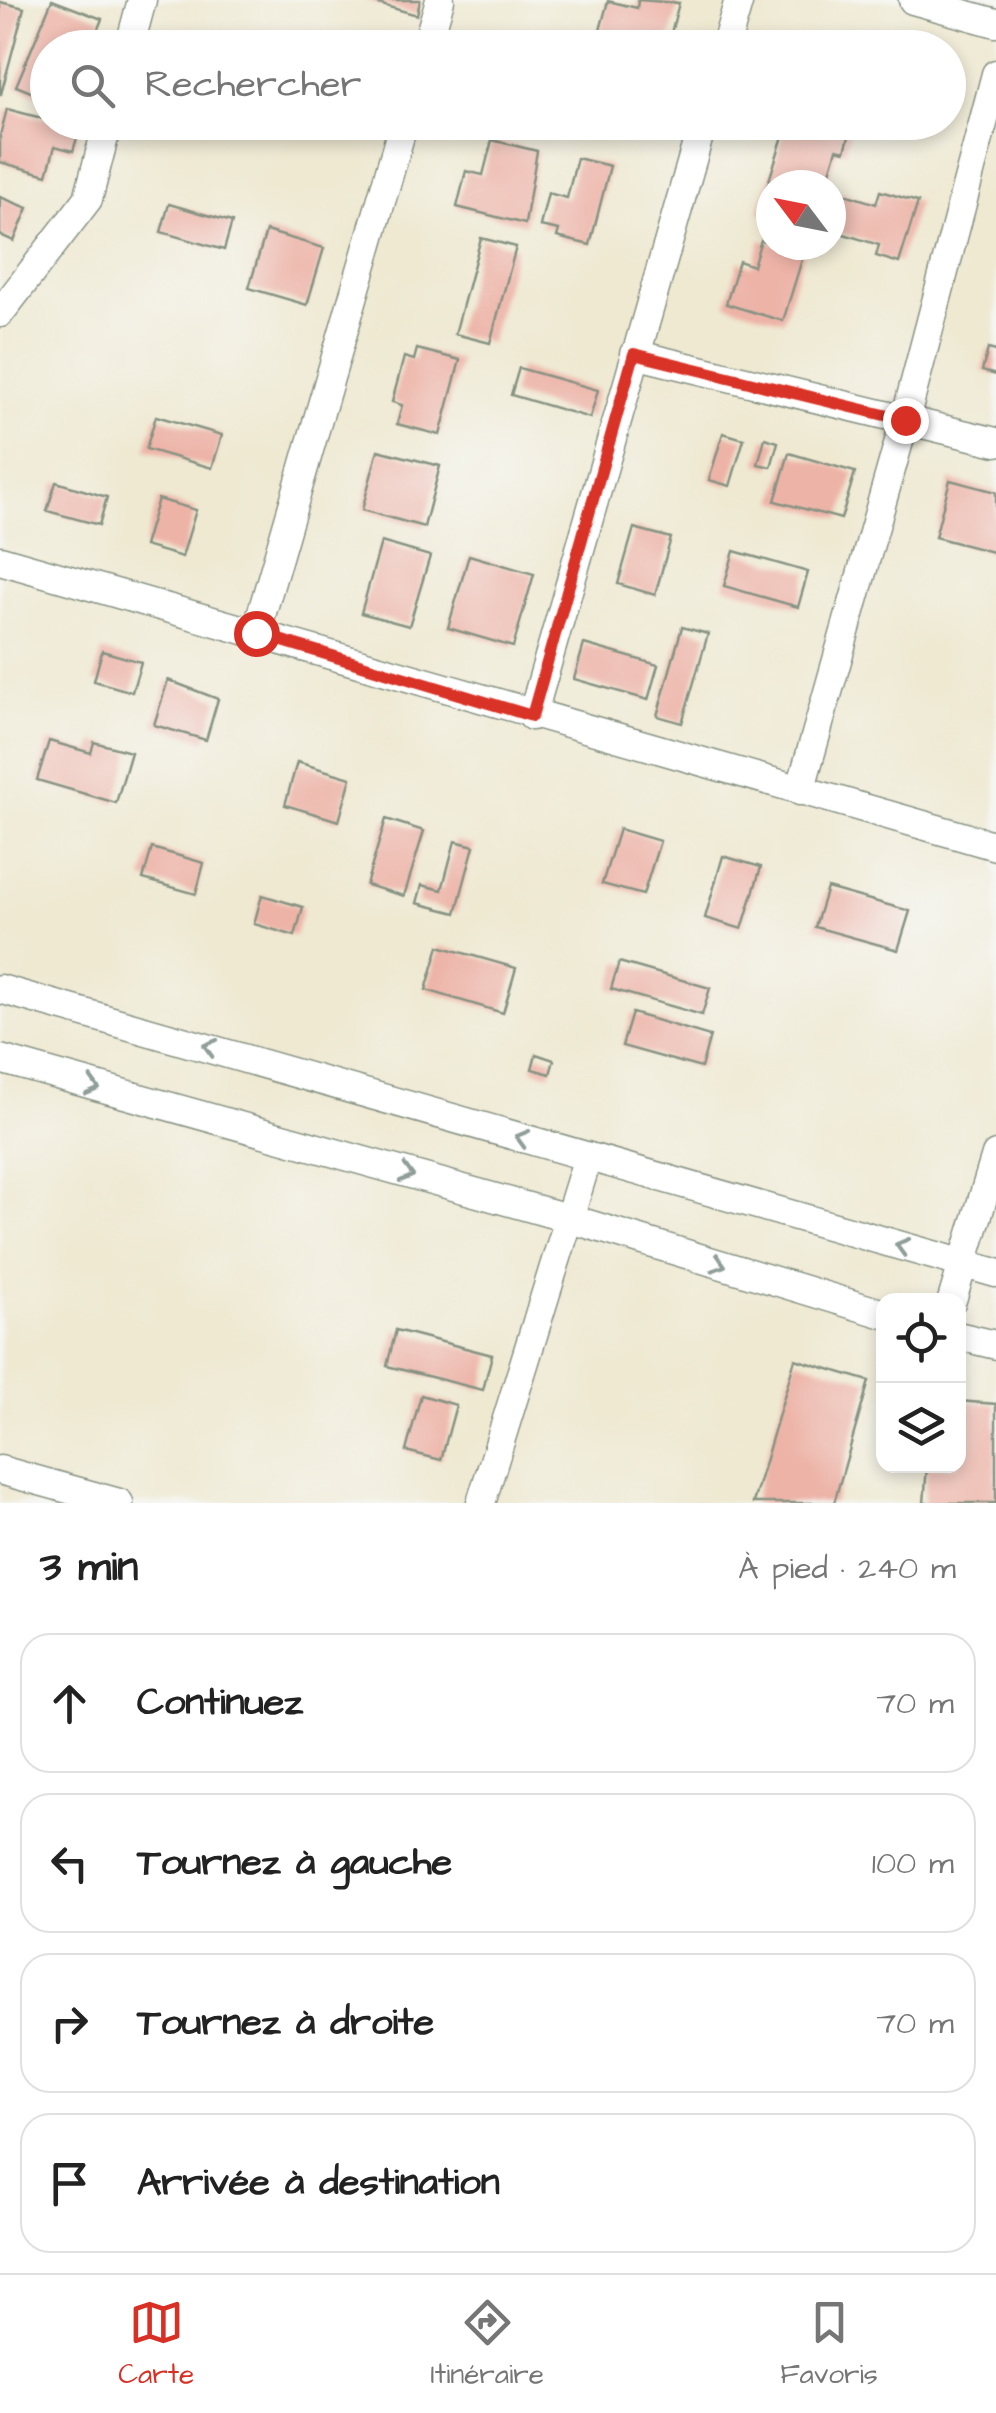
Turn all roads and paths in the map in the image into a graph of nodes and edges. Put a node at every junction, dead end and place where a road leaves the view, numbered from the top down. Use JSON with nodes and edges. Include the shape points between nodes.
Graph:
{"nodes":[{"id":1,"x":142,"y":0,"type":"edge"},
{"id":2,"x":440,"y":0,"type":"edge"},
{"id":3,"x":739,"y":0,"type":"edge"},
{"id":4,"x":913,"y":0,"type":"edge"},
{"id":5,"x":996,"y":23,"type":"edge"},
{"id":6,"x":134,"y":30,"type":"edge"},
{"id":7,"x":431,"y":30,"type":"edge"},
{"id":8,"x":730,"y":30,"type":"edge"},
{"id":9,"x":996,"y":74,"type":"edge"},
{"id":10,"x":103,"y":140,"type":"edge"},
{"id":11,"x":399,"y":140,"type":"edge"},
{"id":12,"x":698,"y":140,"type":"edge"},
{"id":13,"x":0,"y":313,"type":"edge"},
{"id":14,"x":634,"y":354,"type":"junction"},
{"id":15,"x":905,"y":420,"type":"junction"},
{"id":16,"x":996,"y":442,"type":"edge"},
{"id":17,"x":0,"y":560,"type":"edge"},
{"id":18,"x":256,"y":633,"type":"junction"},
{"id":19,"x":532,"y":716,"type":"junction"},
{"id":20,"x":800,"y":790,"type":"junction"},
{"id":21,"x":996,"y":846,"type":"edge"},
{"id":22,"x":0,"y":989,"type":"edge"},
{"id":23,"x":0,"y":1059,"type":"edge"},
{"id":24,"x":996,"y":1155,"type":"edge"},
{"id":25,"x":588,"y":1157,"type":"junction"},
{"id":26,"x":571,"y":1219,"type":"junction"},
{"id":27,"x":963,"y":1264,"type":"junction"},
{"id":28,"x":996,"y":1273,"type":"edge"},
{"id":29,"x":954,"y":1293,"type":"edge"},
{"id":30,"x":876,"y":1312,"type":"edge"},
{"id":31,"x":966,"y":1338,"type":"edge"},
{"id":32,"x":996,"y":1345,"type":"edge"},
{"id":33,"x":0,"y":1470,"type":"edge"},
{"id":34,"x":119,"y":1503,"type":"edge"},
{"id":35,"x":481,"y":1503,"type":"edge"}],
"edges":[{"from":1,"to":6,"type":"street"},
{"from":2,"to":7,"type":"street"},
{"from":3,"to":8,"type":"street"},
{"from":4,"to":5,"type":"street"},
{"from":9,"to":15,"type":"street"},
{"from":10,"to":13,"type":"street","via":[[88,199]]},
{"from":11,"to":18,"type":"street"},
{"from":12,"to":14,"type":"street"},
{"from":14,"to":15,"type":"street"},
{"from":14,"to":19,"type":"street"},
{"from":15,"to":16,"type":"street"},
{"from":15,"to":20,"type":"street"},
{"from":17,"to":18,"type":"street"},
{"from":18,"to":19,"type":"street"},
{"from":19,"to":20,"type":"street"},
{"from":20,"to":21,"type":"street"},
{"from":25,"to":22,"type":"street","one_way":true},
{"from":23,"to":26,"type":"street","one_way":true},
{"from":24,"to":27,"type":"street"},
{"from":25,"to":26,"type":"street"},
{"from":27,"to":25,"type":"street","one_way":true},
{"from":26,"to":30,"type":"street","one_way":true},
{"from":26,"to":35,"type":"street"},
{"from":27,"to":28,"type":"street"},
{"from":27,"to":29,"type":"street"},
{"from":31,"to":32,"type":"street"},
{"from":33,"to":34,"type":"street"}]}
